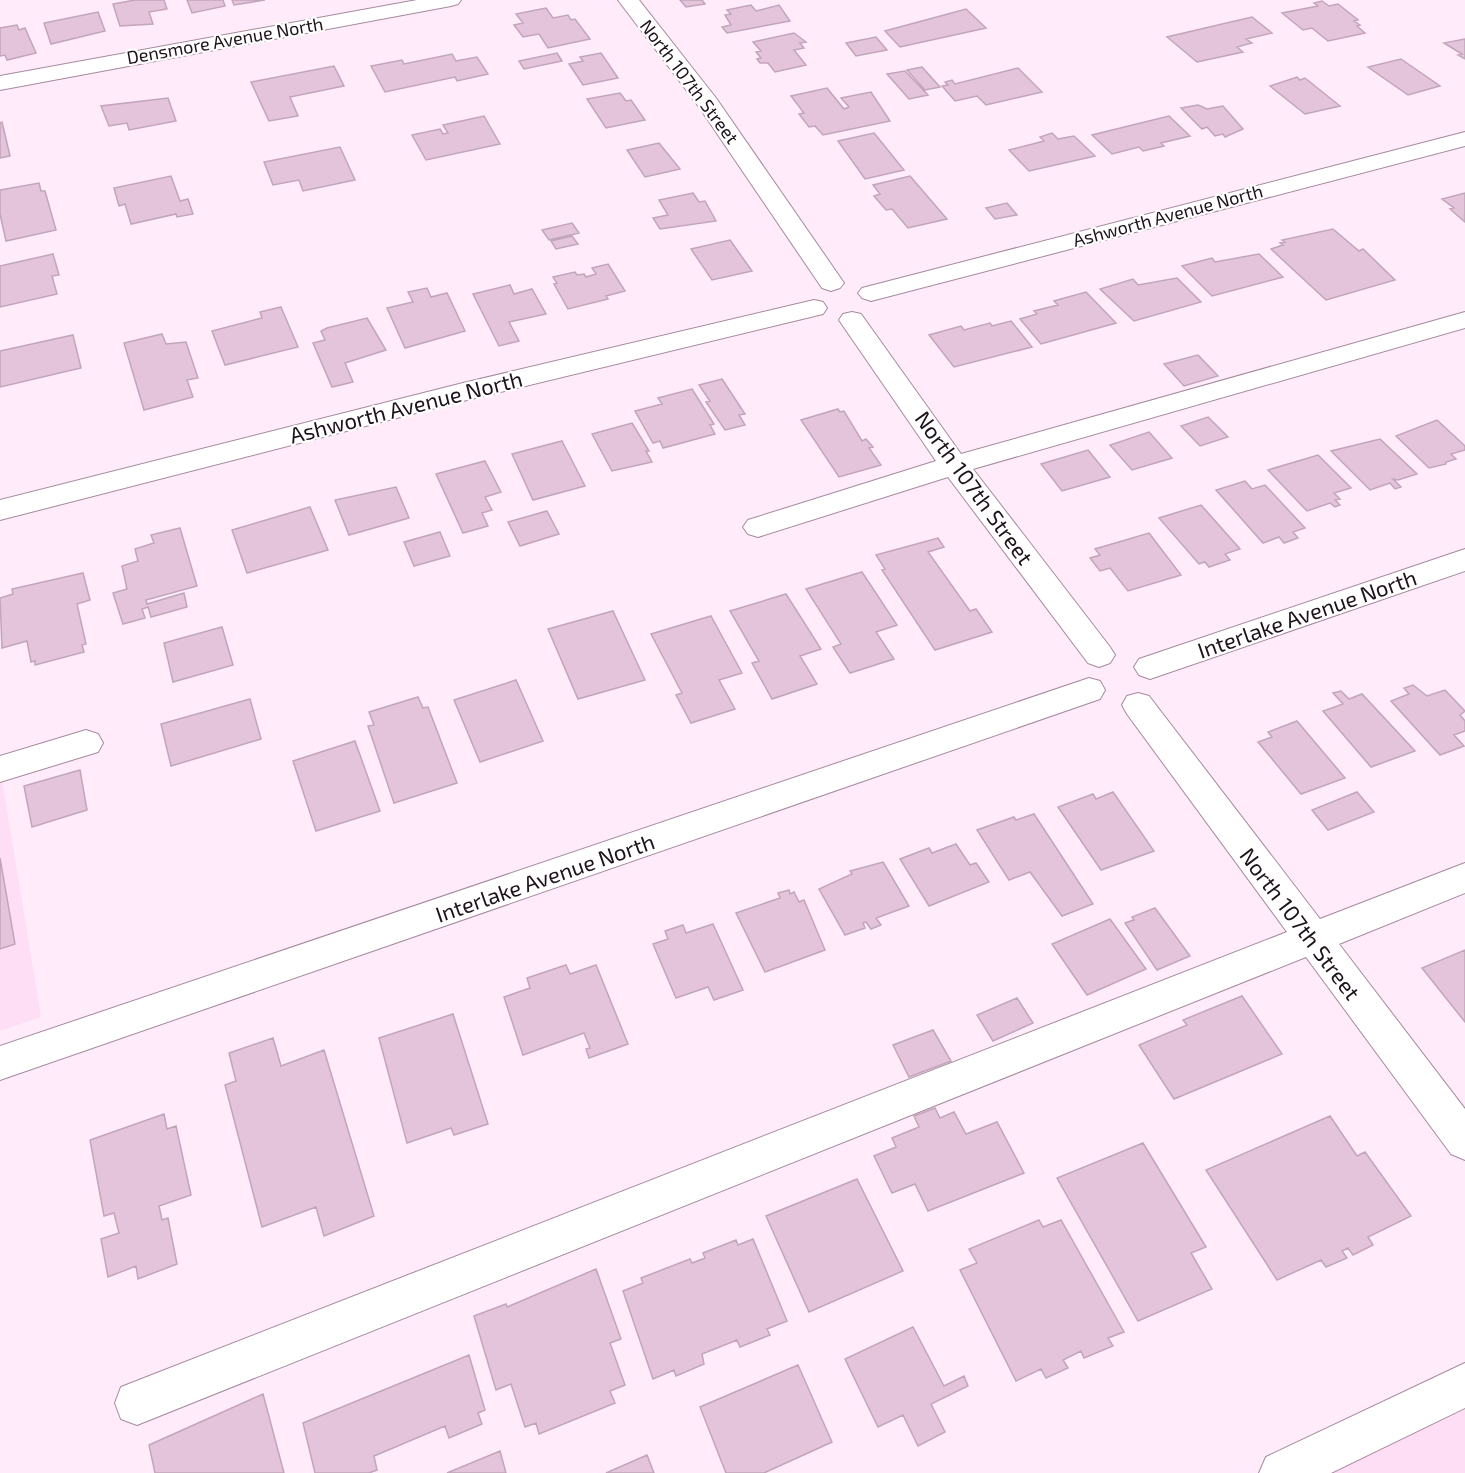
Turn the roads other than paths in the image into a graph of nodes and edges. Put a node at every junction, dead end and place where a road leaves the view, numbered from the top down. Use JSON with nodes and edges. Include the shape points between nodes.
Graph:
{"nodes":[{"id":1,"x":451,"y":0,"type":"edge"},
{"id":2,"x":628,"y":0,"type":"edge"},
{"id":3,"x":0,"y":82,"type":"edge"},
{"id":4,"x":1465,"y":139,"type":"edge"},
{"id":5,"x":831,"y":283,"type":"junction"},
{"id":6,"x":872,"y":293,"type":"junction"},
{"id":7,"x":814,"y":308,"type":"junction"},
{"id":8,"x":852,"y":320,"type":"junction"},
{"id":9,"x":1465,"y":320,"type":"edge"},
{"id":10,"x":954,"y":465,"type":"junction"},
{"id":11,"x":0,"y":510,"type":"edge"},
{"id":12,"x":758,"y":527,"type":"dead end"},
{"id":13,"x":1465,"y":560,"type":"edge"},
{"id":14,"x":1099,"y":654,"type":"junction"},
{"id":15,"x":1150,"y":667,"type":"junction"},
{"id":16,"x":1089,"y":690,"type":"junction"},
{"id":17,"x":1137,"y":705,"type":"junction"},
{"id":18,"x":86,"y":743,"type":"dead end"},
{"id":19,"x":0,"y":768,"type":"edge"},
{"id":20,"x":1465,"y":878,"type":"edge"},
{"id":21,"x":1310,"y":938,"type":"junction"},
{"id":22,"x":0,"y":1063,"type":"edge"},
{"id":23,"x":1465,"y":1141,"type":"edge"},
{"id":24,"x":1465,"y":1385,"type":"edge"},
{"id":25,"x":137,"y":1403,"type":"dead end"},
{"id":26,"x":1282,"y":1473,"type":"edge"}],
"edges":[{"from":1,"to":3,"type":"street","name":"Densmore Avenue North"},
{"from":2,"to":5,"type":"street","name":"North 107th Street","via":[[708,104]]},
{"from":4,"to":6,"type":"street","name":"Ashworth Avenue North"},
{"from":5,"to":6,"type":"street","via":[[855,284]]},
{"from":5,"to":7,"type":"street","via":[[813,293]]},
{"from":6,"to":8,"type":"street","via":[[874,306],[870,312]]},
{"from":7,"to":8,"type":"street","via":[[830,319]]},
{"from":7,"to":11,"type":"street","name":"Ashworth Avenue North","via":[[463,392]]},
{"from":8,"to":10,"type":"street","name":"North 107th Street"},
{"from":9,"to":10,"type":"street"},
{"from":10,"to":12,"type":"street"},
{"from":10,"to":14,"type":"street","name":"North 107th Street"},
{"from":13,"to":15,"type":"street","name":"Interlake Avenue North"},
{"from":14,"to":15,"type":"street","via":[[1128,653]]},
{"from":14,"to":16,"type":"street","via":[[1084,669],[1083,678]]},
{"from":15,"to":17,"type":"street","via":[[1156,683],[1154,693]]},
{"from":16,"to":17,"type":"street","via":[[1112,705]]},
{"from":16,"to":22,"type":"street","name":"Interlake Avenue North"},
{"from":17,"to":21,"type":"street","name":"North 107th Street"},
{"from":18,"to":19,"type":"street"},
{"from":20,"to":21,"type":"street"},
{"from":21,"to":23,"type":"street","name":"North 107th Street"},
{"from":21,"to":25,"type":"street"},
{"from":24,"to":26,"type":"street"}]}
